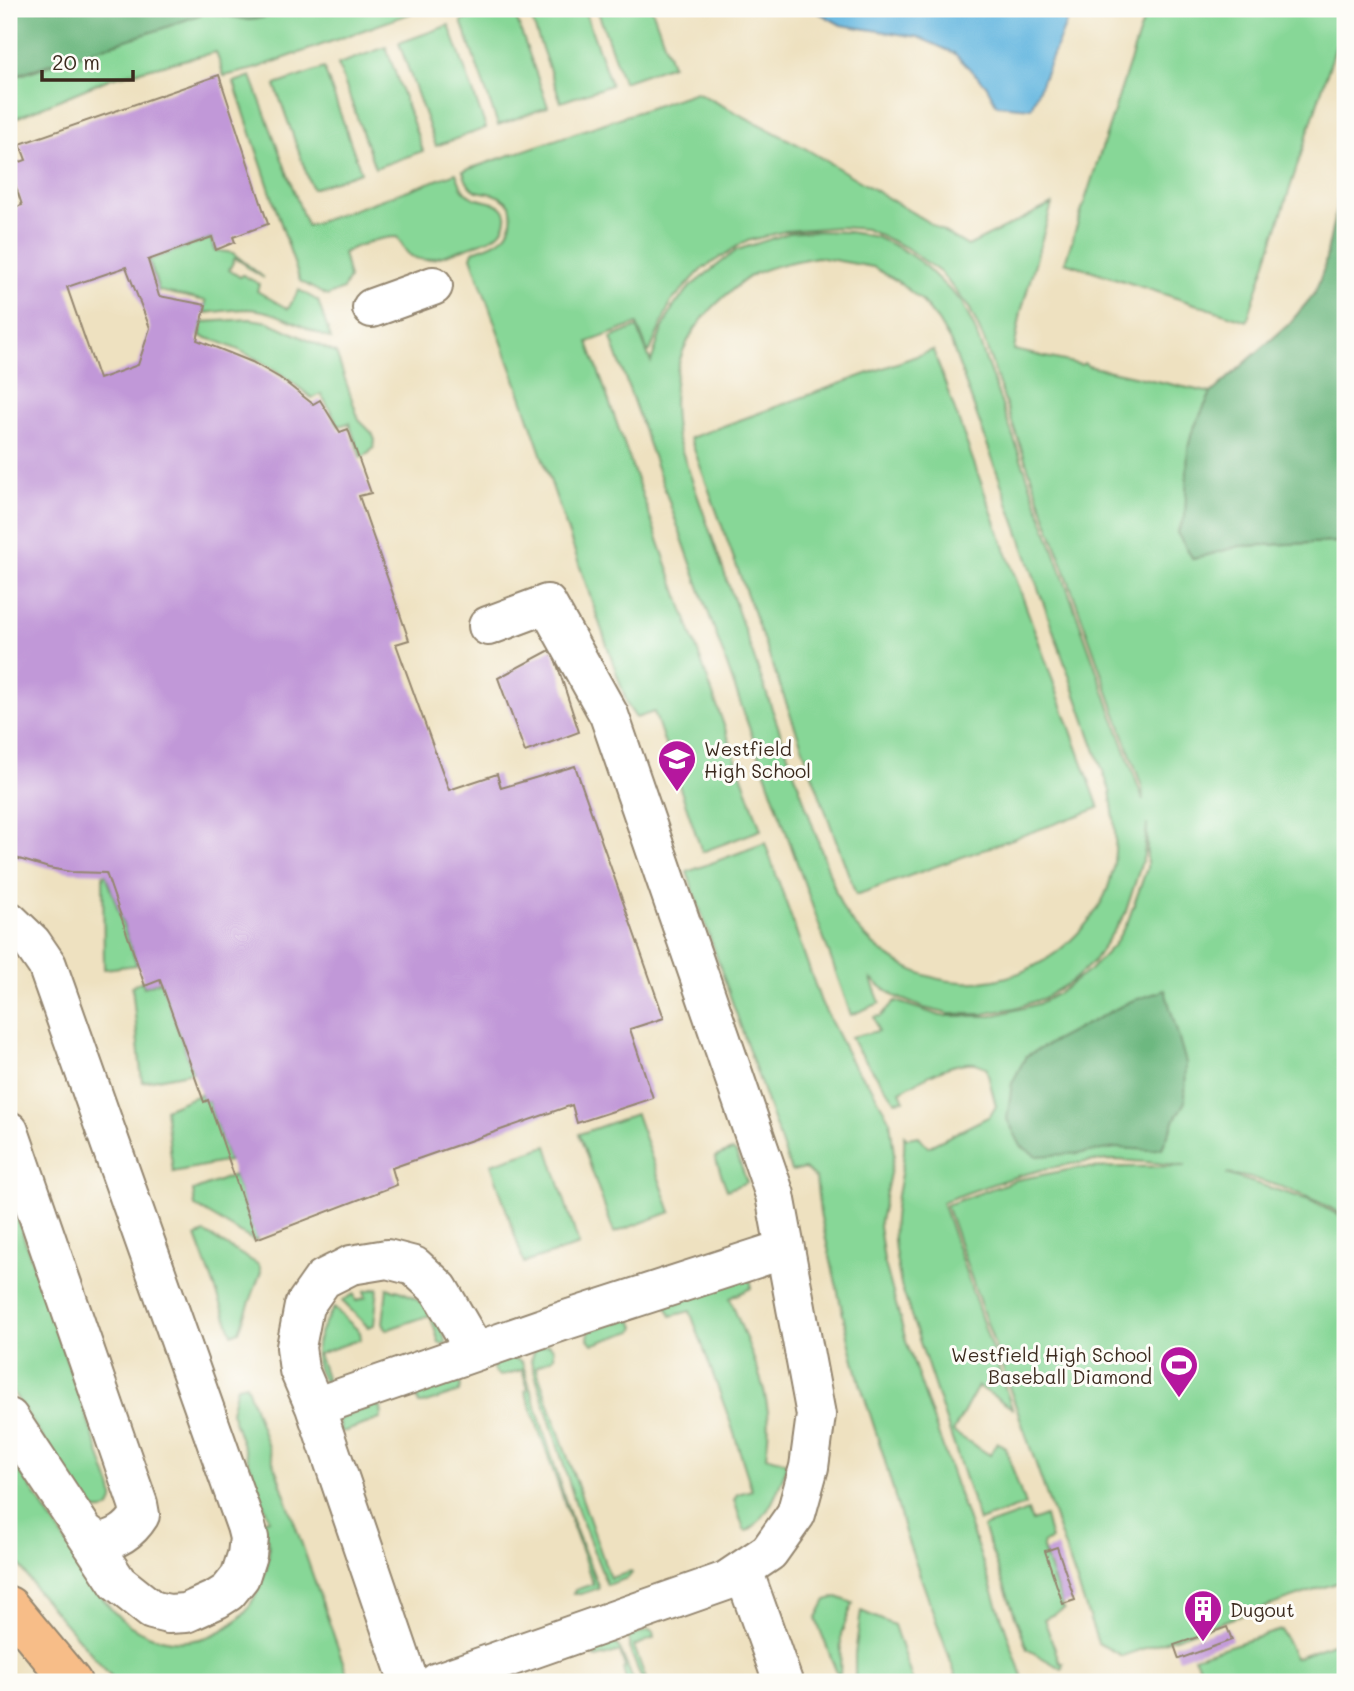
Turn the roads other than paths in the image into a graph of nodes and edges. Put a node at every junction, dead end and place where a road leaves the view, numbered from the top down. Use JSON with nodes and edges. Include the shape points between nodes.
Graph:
{"nodes":[{"id":1,"x":433,"y":286,"type":"dead end"},
{"id":2,"x":372,"y":308,"type":"dead end"},
{"id":3,"x":488,"y":626,"type":"dead end"},
{"id":4,"x":9,"y":921,"type":"edge"},
{"id":5,"x":9,"y":1131,"type":"edge"},
{"id":6,"x":785,"y":1248,"type":"junction"},
{"id":7,"x":475,"y":1351,"type":"junction"},
{"id":8,"x":315,"y":1407,"type":"junction"},
{"id":9,"x":9,"y":1418,"type":"edge"},
{"id":10,"x":86,"y":1534,"type":"junction"},
{"id":11,"x":743,"y":1570,"type":"junction"},
{"id":12,"x":9,"y":1606,"type":"edge"},
{"id":13,"x":72,"y":1682,"type":"edge"},
{"id":14,"x":410,"y":1682,"type":"edge"},
{"id":15,"x":438,"y":1682,"type":"edge"},
{"id":16,"x":783,"y":1682,"type":"edge"}],
"edges":[{"from":1,"to":2,"type":"lane"},
{"from":3,"to":6,"type":"lane","via":[[547,604],[609,715],[775,1195]]},
{"from":4,"to":10,"type":"lane","via":[[47,965],[249,1538],[240,1577],[228,1592],[186,1613],[168,1614],[152,1610],[118,1583]]},
{"from":5,"to":10,"type":"lane","via":[[138,1504],[140,1516],[121,1535],[98,1542]]},
{"from":6,"to":7,"type":"lane"},
{"from":6,"to":11,"type":"lane","via":[[816,1415],[796,1514],[769,1552]]},
{"from":7,"to":8,"type":"lane"},
{"from":7,"to":8,"type":"lane","via":[[439,1289],[414,1266],[387,1259],[351,1265],[323,1279],[304,1306],[296,1347],[299,1370]]},
{"from":8,"to":14,"type":"lane"},
{"from":9,"to":10,"type":"lane"},
{"from":11,"to":15,"type":"lane","via":[[726,1581]]},
{"from":11,"to":16,"type":"lane"},
{"from":12,"to":13,"type":"main road"}]}
